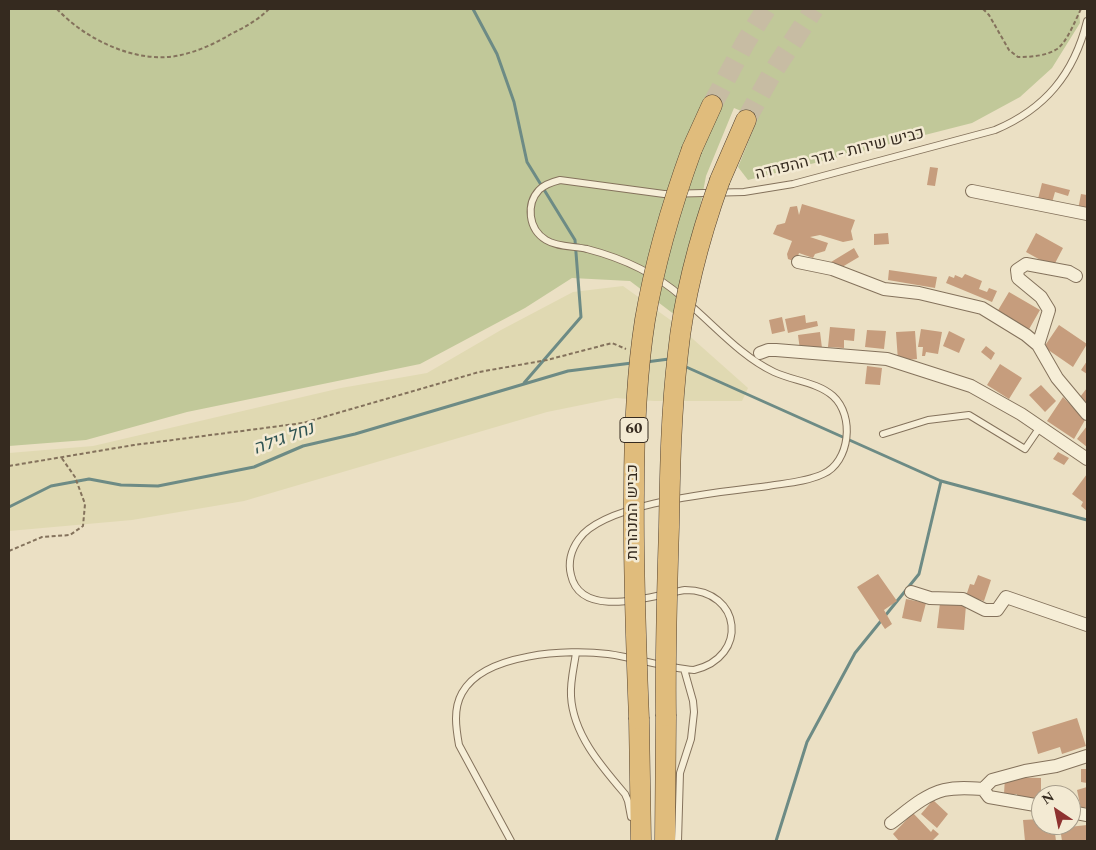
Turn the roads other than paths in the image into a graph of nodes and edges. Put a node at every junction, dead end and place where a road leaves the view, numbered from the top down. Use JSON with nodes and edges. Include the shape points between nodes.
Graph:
{"nodes":[{"id":1,"x":1087,"y":21,"type":"edge"},
{"id":2,"x":712,"y":105,"type":"tunnel mouth"},
{"id":3,"x":746,"y":120,"type":"tunnel mouth"},
{"id":4,"x":972,"y":191,"type":"dead end"},
{"id":5,"x":1087,"y":214,"type":"edge"},
{"id":6,"x":798,"y":262,"type":"dead end"},
{"id":7,"x":1076,"y":276,"type":"dead end"},
{"id":8,"x":1038,"y":344,"type":"junction"},
{"id":9,"x":760,"y":353,"type":"dead end"},
{"id":10,"x":1087,"y":414,"type":"edge"},
{"id":11,"x":1040,"y":427,"type":"junction"},
{"id":12,"x":883,"y":434,"type":"dead end"},
{"id":13,"x":1087,"y":459,"type":"edge"},
{"id":14,"x":911,"y":592,"type":"dead end"},
{"id":15,"x":1087,"y":624,"type":"edge"},
{"id":16,"x":576,"y":653,"type":"junction"},
{"id":17,"x":684,"y":669,"type":"junction"},
{"id":18,"x":1087,"y":756,"type":"edge"},
{"id":19,"x":983,"y":788,"type":"junction"},
{"id":20,"x":1031,"y":804,"type":"edge"},
{"id":21,"x":632,"y":822,"type":"dead end"},
{"id":22,"x":891,"y":822,"type":"dead end"},
{"id":23,"x":511,"y":841,"type":"edge"},
{"id":24,"x":641,"y":841,"type":"edge"},
{"id":25,"x":665,"y":841,"type":"edge"},
{"id":26,"x":678,"y":841,"type":"edge"}],
"edges":[{"from":1,"to":17,"type":"lane","name":"כביש שירות - גדר ההפרדה","via":[[1076,55],[1054,88],[1041,103],[995,130],[793,184],[744,192],[664,194],[560,180],[547,184],[534,198],[531,216],[538,233],[546,240],[601,253],[658,278],[754,361],[775,373],[832,395],[845,416],[848,432],[845,446],[824,474],[807,480],[654,503],[598,523],[579,538],[573,548],[570,571],[578,590],[587,597],[611,603],[696,590],[709,593],[722,604],[731,620],[732,631],[726,651],[705,668]]},
{"from":2,"to":24,"type":"highway","name":"כביש המנהרות","number":"60","bridge":true,"via":[[678,188],[659,253],[639,367],[634,432],[634,507]]},
{"from":3,"to":25,"type":"highway","name":"כביש המנהרות","number":"60","bridge":true,"via":[[720,180],[696,255],[678,352],[670,478]]},
{"from":4,"to":5,"type":"street"},
{"from":6,"to":8,"type":"street","via":[[832,269],[884,289],[919,293],[982,308]]},
{"from":7,"to":8,"type":"street","via":[[1026,264],[1017,270],[1018,278],[1041,297],[1049,310]]},
{"from":8,"to":10,"type":"street","via":[[1057,378]]},
{"from":9,"to":11,"type":"street","via":[[776,350],[887,359],[971,386]]},
{"from":11,"to":12,"type":"lane","via":[[1025,449],[969,415],[928,420]]},
{"from":11,"to":13,"type":"street"},
{"from":14,"to":15,"type":"street","via":[[930,598],[963,599],[985,610],[997,610],[1006,597]]},
{"from":16,"to":17,"type":"lane","name":"כביש שירות - גדר ההפרדה","via":[[607,654]]},
{"from":16,"to":21,"type":"lane","via":[[571,695],[573,708],[589,748],[625,794]]},
{"from":16,"to":23,"type":"lane","name":"כביש שירות - גדר ההפרדה","via":[[534,655],[501,665],[476,678],[462,692],[458,703],[456,731],[459,745]]},
{"from":17,"to":26,"type":"lane","via":[[694,712],[691,739],[680,773]]},
{"from":18,"to":19,"type":"street","via":[[992,780]]},
{"from":19,"to":20,"type":"street","via":[[989,797]]},
{"from":19,"to":22,"type":"street","via":[[942,790]]}]}
